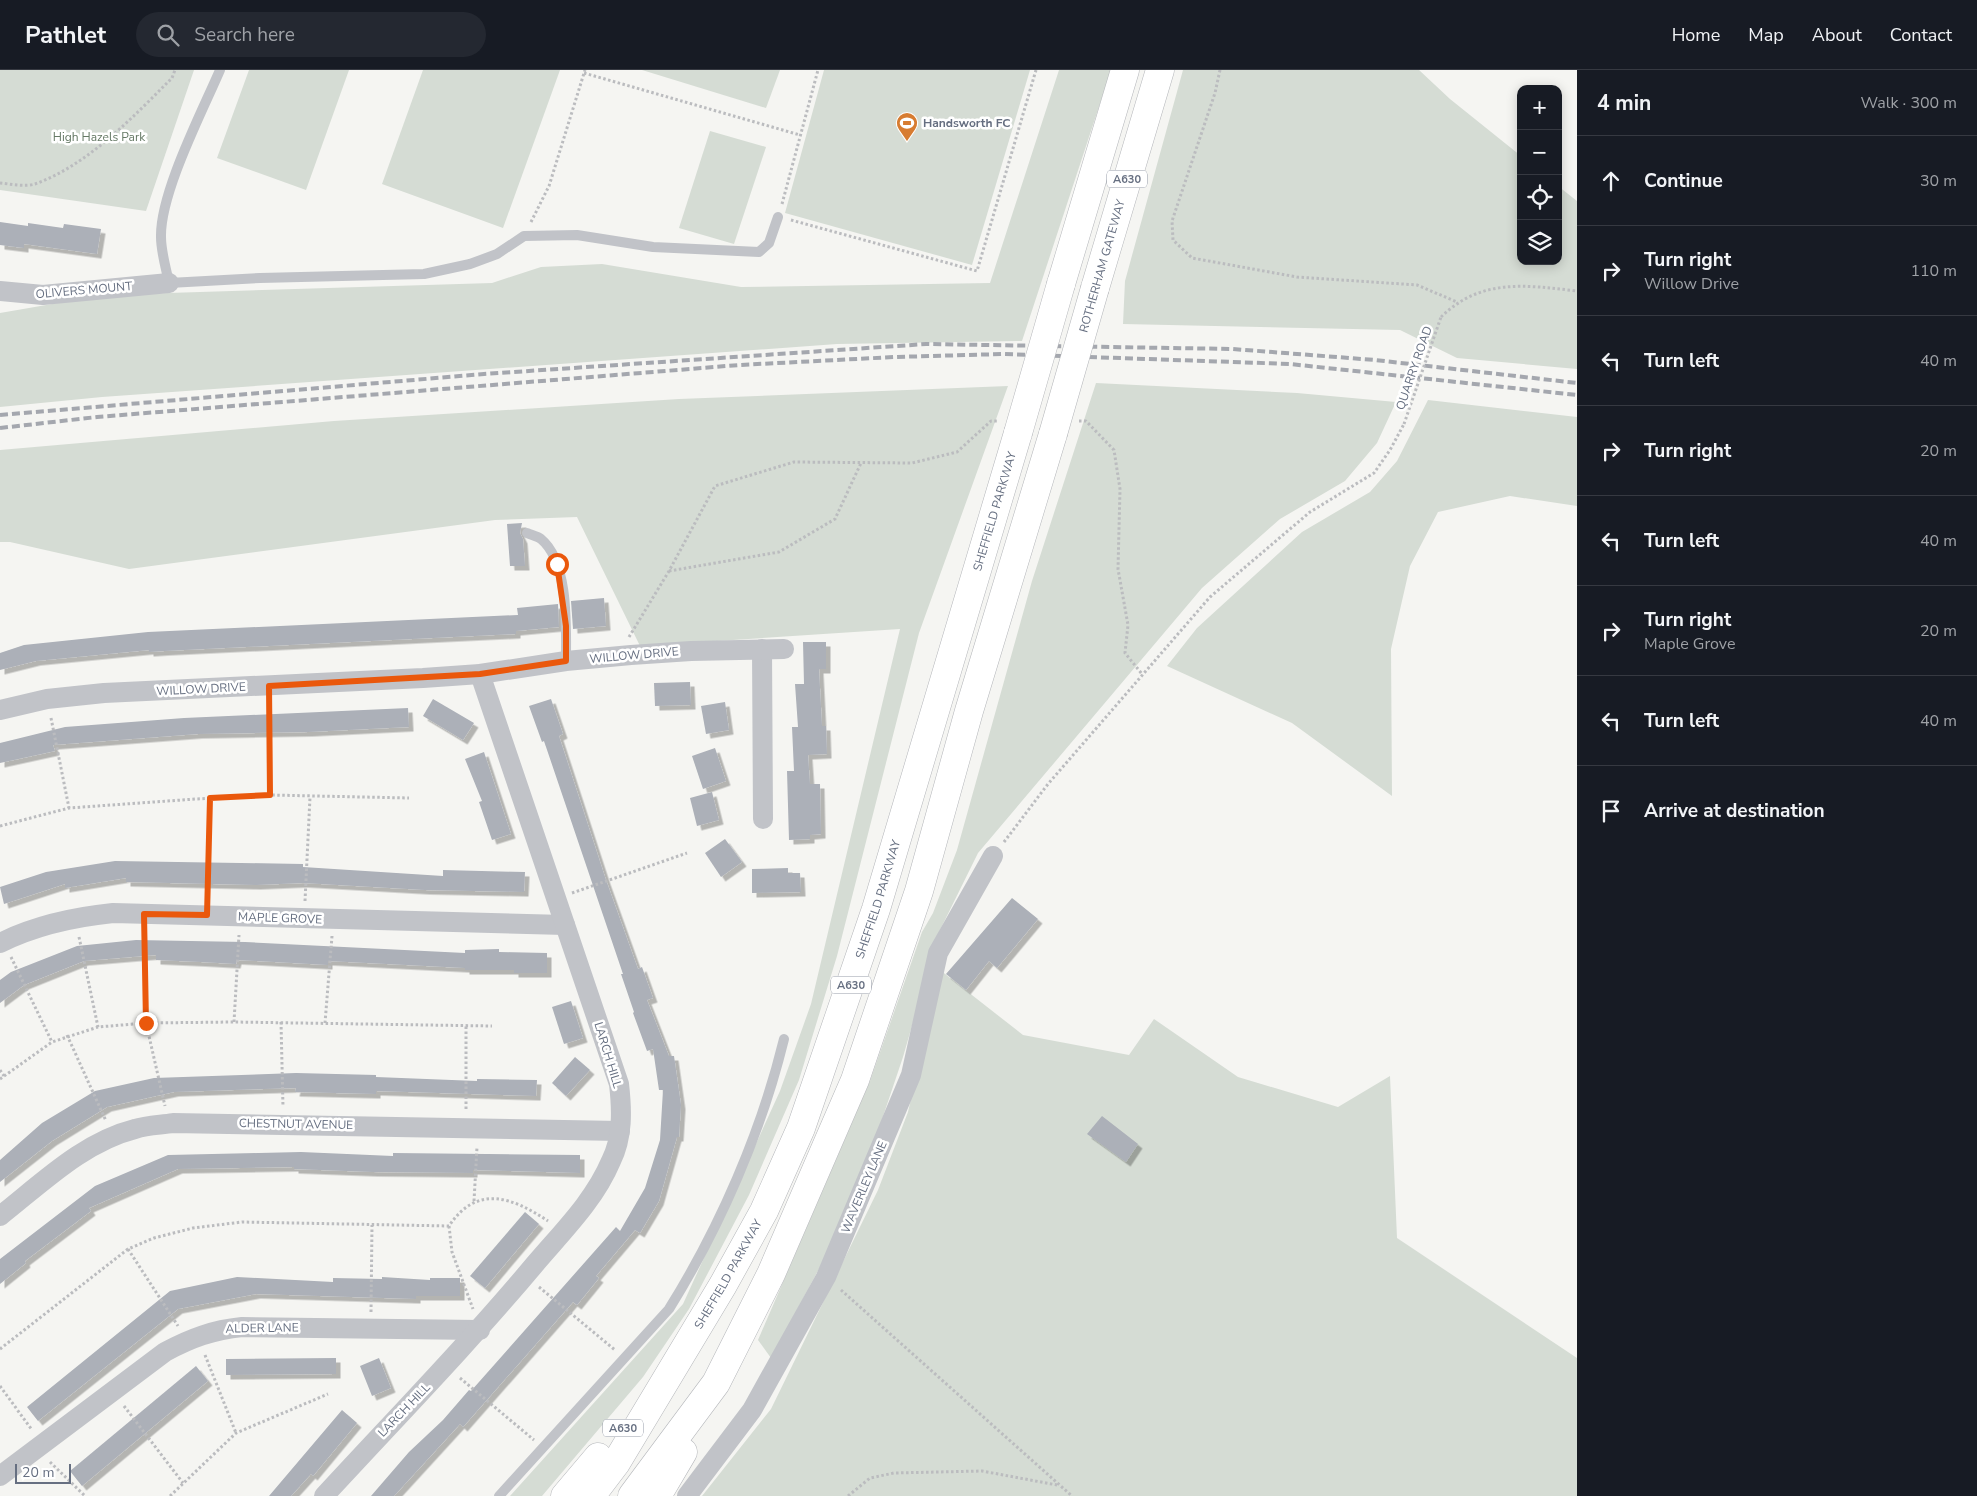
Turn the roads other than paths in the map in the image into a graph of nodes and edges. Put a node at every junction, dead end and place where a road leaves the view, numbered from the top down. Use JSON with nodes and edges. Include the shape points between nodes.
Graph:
{"nodes":[{"id":1,"x":220,"y":70,"type":"edge"},
{"id":2,"x":1125,"y":70,"type":"edge"},
{"id":3,"x":1160,"y":70,"type":"edge"},
{"id":4,"x":778,"y":217,"type":"road end"},
{"id":5,"x":169,"y":283,"type":"junction"},
{"id":6,"x":0,"y":291,"type":"edge"},
{"id":7,"x":527,"y":534,"type":"dead end"},
{"id":8,"x":762,"y":649,"type":"junction"},
{"id":9,"x":784,"y":650,"type":"dead end"},
{"id":10,"x":566,"y":661,"type":"junction"},
{"id":11,"x":480,"y":674,"type":"junction"},
{"id":12,"x":0,"y":710,"type":"edge"},
{"id":13,"x":763,"y":819,"type":"dead end"},
{"id":14,"x":993,"y":856,"type":"road end"},
{"id":15,"x":565,"y":924,"type":"junction"},
{"id":16,"x":2,"y":942,"type":"edge"},
{"id":17,"x":784,"y":1039,"type":"dead end"},
{"id":18,"x":620,"y":1131,"type":"junction"},
{"id":19,"x":0,"y":1216,"type":"edge"},
{"id":20,"x":480,"y":1330,"type":"junction"},
{"id":21,"x":679,"y":1359,"type":"junction"},
{"id":22,"x":716,"y":1383,"type":"junction"},
{"id":23,"x":0,"y":1476,"type":"edge"},
{"id":24,"x":324,"y":1496,"type":"edge"},
{"id":25,"x":499,"y":1496,"type":"edge"},
{"id":26,"x":565,"y":1496,"type":"edge"},
{"id":27,"x":591,"y":1496,"type":"edge"},
{"id":28,"x":632,"y":1496,"type":"edge"},
{"id":29,"x":657,"y":1496,"type":"edge"},
{"id":30,"x":687,"y":1496,"type":"edge"}],
"edges":[{"from":1,"to":5,"type":"lane","via":[[170,192],[161,237]]},
{"from":2,"to":21,"type":"highway","name":"SHEFFIELD PARKWAY","number":"A630","bridge":true,"via":[[1061,284],[1009,427],[876,909],[821,1075],[764,1211]]},
{"from":3,"to":22,"type":"highway","name":"ROTHERHAM GATEWAY","number":"A630","bridge":true,"via":[[969,711],[919,892],[856,1080],[775,1266]]},
{"from":4,"to":5,"type":"lane","via":[[769,243],[759,252],[653,247],[577,235],[524,236],[497,254],[470,264],[424,274]]},
{"from":5,"to":6,"type":"street","name":"OLIVERS MOUNT","via":[[43,295]]},
{"from":7,"to":10,"type":"lane","via":[[540,538],[557,564],[566,626]]},
{"from":8,"to":9,"type":"street","name":"WILLOW DRIVE"},
{"from":8,"to":10,"type":"street","name":"WILLOW DRIVE"},
{"from":8,"to":13,"type":"street"},
{"from":10,"to":11,"type":"street","name":"WILLOW DRIVE"},
{"from":11,"to":12,"type":"street","name":"WILLOW DRIVE","via":[[104,693],[47,699]]},
{"from":11,"to":15,"type":"street","name":"LARCH HILL"},
{"from":14,"to":30,"type":"street","name":"WAVERLEY LANE","via":[[938,953],[911,1075],[826,1277],[752,1410]]},
{"from":15,"to":16,"type":"street","name":"MAPLE GROVE","via":[[114,913],[75,917]]},
{"from":15,"to":18,"type":"street","name":"LARCH HILL","via":[[619,1084],[622,1106]]},
{"from":17,"to":25,"type":"lane","via":[[774,1082],[755,1136],[691,1274],[669,1310]]},
{"from":18,"to":19,"type":"street","name":"CHESTNUT AVENUE","via":[[284,1123],[168,1124],[135,1128],[101,1142],[67,1163]]},
{"from":18,"to":20,"type":"street","name":"LARCH HILL","via":[[612,1160],[596,1192]]},
{"from":20,"to":23,"type":"street","name":"ALDER LANE","via":[[217,1329],[165,1352]]},
{"from":20,"to":24,"type":"street","name":"LARCH HILL"},
{"from":21,"to":26,"type":"highway","number":"A630"},
{"from":21,"to":27,"type":"highway","name":"SHEFFIELD PARKWAY","number":"A630","via":[[616,1463]]},
{"from":22,"to":28,"type":"highway","number":"A630"},
{"from":22,"to":29,"type":"highway","number":"A630","via":[[678,1463]]}]}
